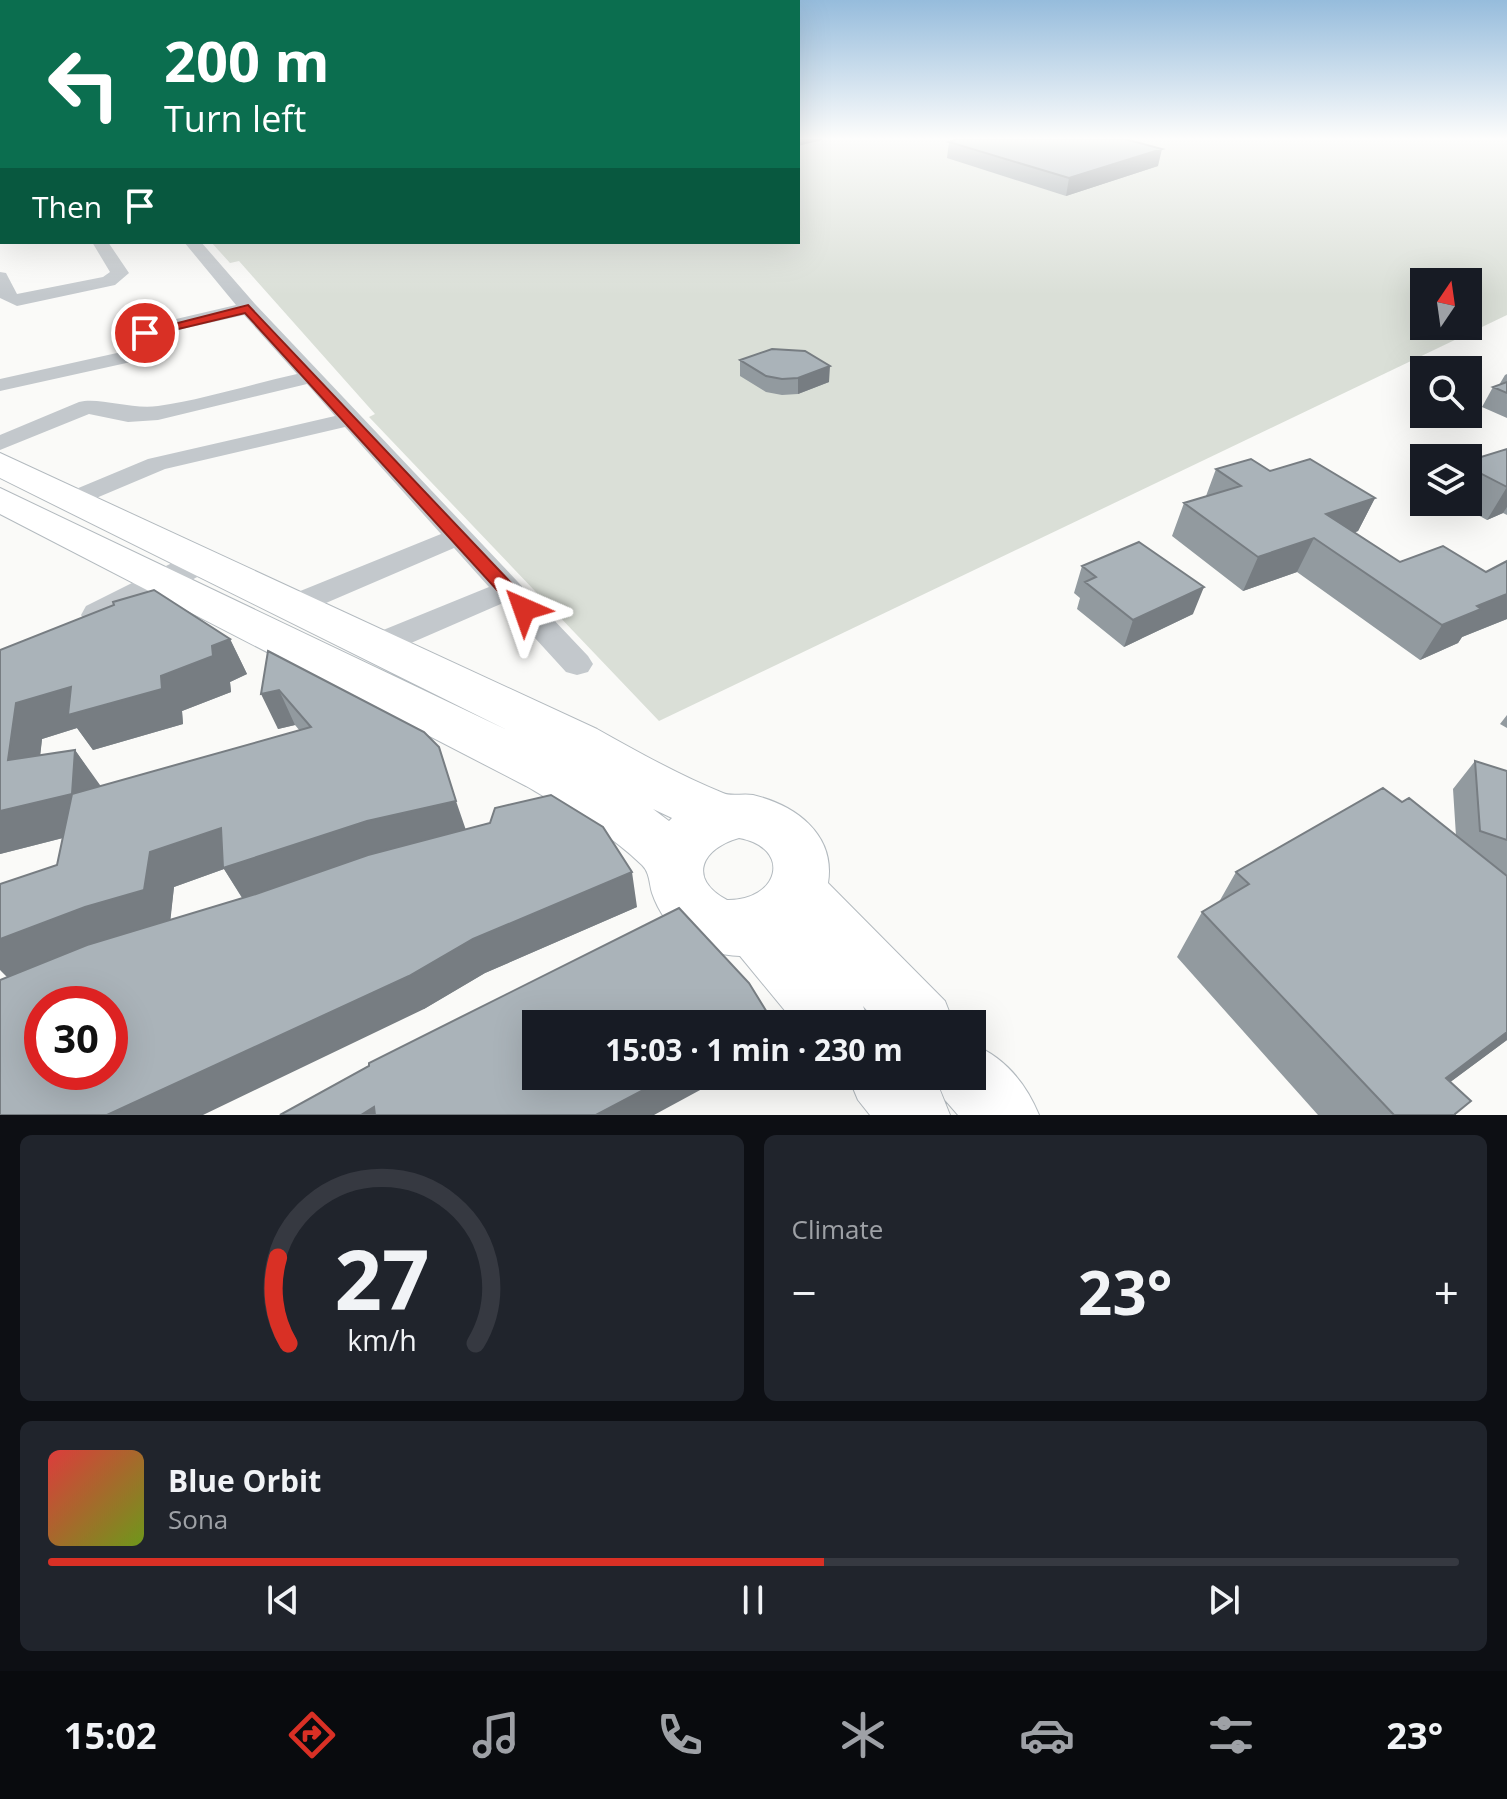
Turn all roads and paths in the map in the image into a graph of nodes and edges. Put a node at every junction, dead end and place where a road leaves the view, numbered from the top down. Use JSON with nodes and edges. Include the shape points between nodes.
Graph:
{"nodes":[{"id":1,"x":101,"y":244,"type":"edge"},
{"id":2,"x":194,"y":244,"type":"edge"},
{"id":3,"x":0,"y":277,"type":"edge"},
{"id":4,"x":248,"y":308,"type":"junction"},
{"id":5,"x":311,"y":377,"type":"junction"},
{"id":6,"x":0,"y":385,"type":"edge"},
{"id":7,"x":351,"y":419,"type":"junction"},
{"id":8,"x":0,"y":443,"type":"edge"},
{"id":9,"x":0,"y":464,"type":"edge"},
{"id":10,"x":0,"y":499,"type":"edge"},
{"id":11,"x":73,"y":499,"type":"junction"},
{"id":12,"x":457,"y":537,"type":"junction"},
{"id":13,"x":183,"y":570,"type":"junction"},
{"id":14,"x":507,"y":590,"type":"junction"},
{"id":15,"x":294,"y":605,"type":"junction"},
{"id":16,"x":69,"y":632,"type":"edge"},
{"id":17,"x":377,"y":645,"type":"junction"},
{"id":18,"x":577,"y":664,"type":"dead end"},
{"id":19,"x":722,"y":817,"type":"junction"},
{"id":20,"x":671,"y":900,"type":"junction"},
{"id":21,"x":775,"y":908,"type":"junction"},
{"id":22,"x":830,"y":1010,"type":"edge"},
{"id":23,"x":904,"y":1010,"type":"edge"},
{"id":24,"x":894,"y":1090,"type":"edge"},
{"id":25,"x":982,"y":1090,"type":"edge"},
{"id":26,"x":915,"y":1115,"type":"edge"},
{"id":27,"x":1004,"y":1115,"type":"edge"}],
"edges":[{"from":1,"to":3,"type":"street","via":[[120,273],[109,281],[17,300],[9,298]]},
{"from":2,"to":4,"type":"street"},
{"from":4,"to":5,"type":"street"},
{"from":4,"to":6,"type":"street","via":[[149,331],[149,349],[142,354]]},
{"from":5,"to":7,"type":"street"},
{"from":5,"to":8,"type":"street","via":[[158,413],[128,415],[87,407]]},
{"from":7,"to":11,"type":"street","via":[[157,464]]},
{"from":7,"to":12,"type":"street"},
{"from":9,"to":11,"type":"main road"},
{"from":10,"to":13,"type":"main road"},
{"from":11,"to":13,"type":"main road"},
{"from":12,"to":14,"type":"street"},
{"from":12,"to":15,"type":"street"},
{"from":13,"to":15,"type":"main road"},
{"from":13,"to":16,"type":"street"},
{"from":13,"to":20,"type":"main road","via":[[647,832]]},
{"from":14,"to":17,"type":"street"},
{"from":14,"to":18,"type":"street"},
{"from":15,"to":17,"type":"main road"},
{"from":17,"to":19,"type":"main road"},
{"from":19,"to":20,"type":"main road","via":[[692,833]]},
{"from":19,"to":21,"type":"main road","via":[[757,817],[786,833],[800,860]]},
{"from":20,"to":21,"type":"main road","via":[[718,925]]},
{"from":21,"to":22,"type":"main road"},
{"from":21,"to":23,"type":"main road"},
{"from":24,"to":26,"type":"main road"},
{"from":25,"to":27,"type":"main road"}]}
